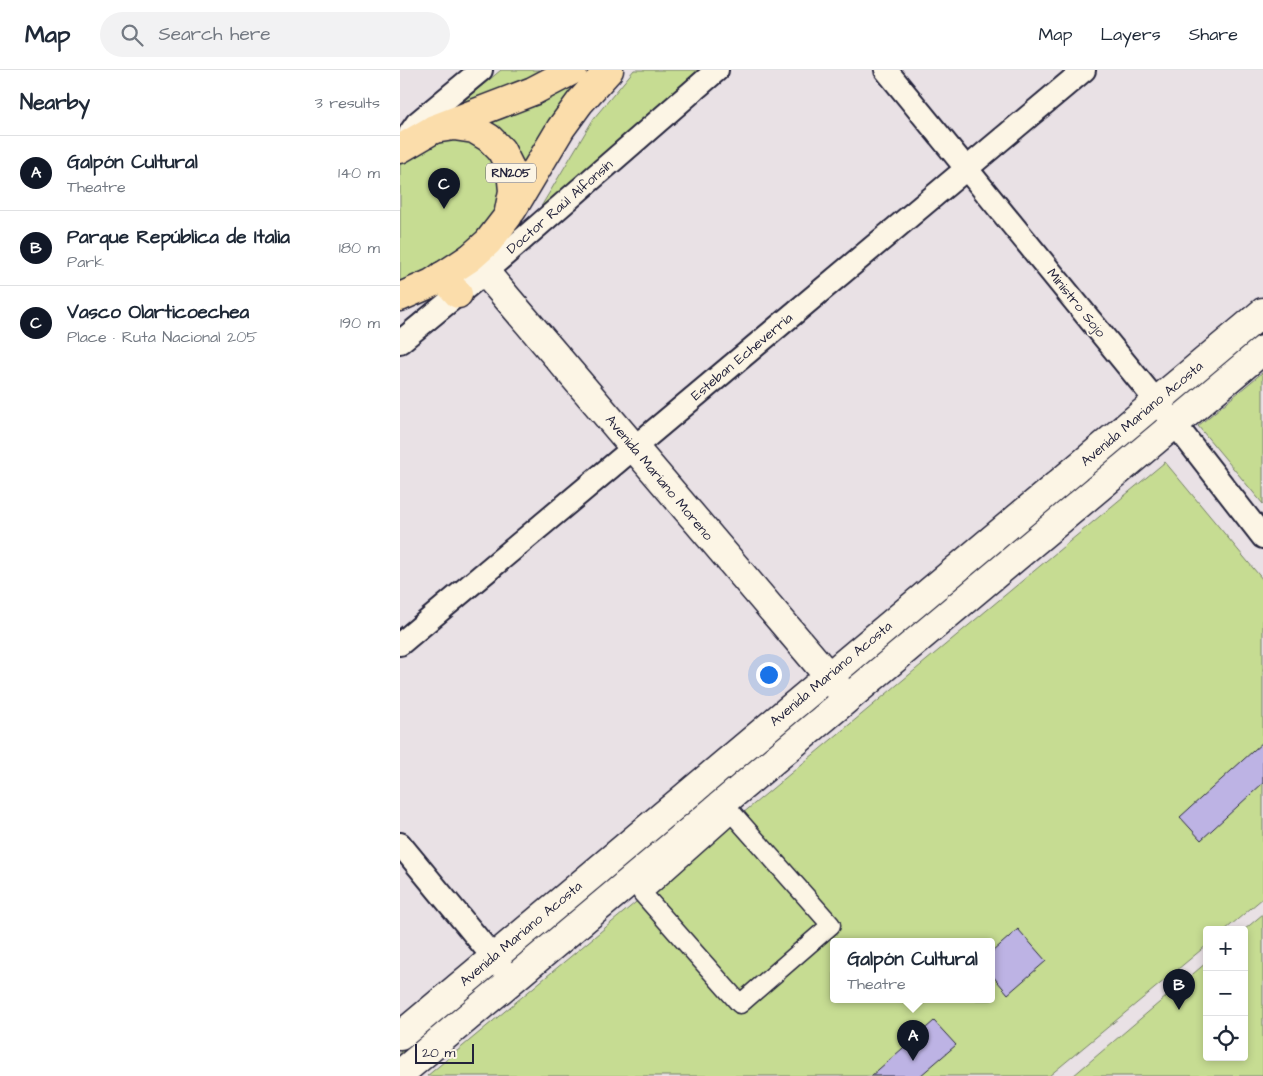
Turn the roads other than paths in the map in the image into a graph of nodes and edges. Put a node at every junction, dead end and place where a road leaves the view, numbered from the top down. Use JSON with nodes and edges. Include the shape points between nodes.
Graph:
{"nodes":[{"id":1,"x":481,"y":70,"type":"edge"},
{"id":2,"x":573,"y":70,"type":"edge"},
{"id":3,"x":609,"y":70,"type":"edge"},
{"id":4,"x":717,"y":70,"type":"edge"},
{"id":5,"x":886,"y":70,"type":"edge"},
{"id":6,"x":1084,"y":70,"type":"edge"},
{"id":7,"x":434,"y":129,"type":"junction"},
{"id":8,"x":405,"y":146,"type":"edge"},
{"id":9,"x":966,"y":169,"type":"junction"},
{"id":10,"x":508,"y":216,"type":"junction"},
{"id":11,"x":477,"y":265,"type":"junction"},
{"id":12,"x":450,"y":285,"type":"junction"},
{"id":13,"x":404,"y":295,"type":"edge"},
{"id":14,"x":1263,"y":312,"type":"edge"},
{"id":15,"x":400,"y":342,"type":"edge"},
{"id":16,"x":1263,"y":350,"type":"edge"},
{"id":17,"x":1156,"y":402,"type":"junction"},
{"id":18,"x":1175,"y":424,"type":"junction"},
{"id":19,"x":633,"y":448,"type":"junction"},
{"id":20,"x":1263,"y":537,"type":"edge"},
{"id":21,"x":400,"y":644,"type":"edge"},
{"id":22,"x":828,"y":677,"type":"junction"},
{"id":23,"x":847,"y":699,"type":"junction"},
{"id":24,"x":732,"y":813,"type":"joint"},
{"id":25,"x":400,"y":844,"type":"edge"},
{"id":26,"x":494,"y":958,"type":"junction"},
{"id":27,"x":512,"y":980,"type":"junction"},
{"id":28,"x":400,"y":1036,"type":"edge"},
{"id":29,"x":400,"y":1074,"type":"edge"}],
"edges":[{"from":1,"to":8,"type":"street","via":[[417,123]]},
{"from":2,"to":7,"type":"main road","number":"RN205","via":[[533,91]]},
{"from":3,"to":10,"type":"main road","number":"RN205","via":[[561,128]]},
{"from":4,"to":11,"type":"street","name":"Doctor Raúl Alfonsín"},
{"from":5,"to":9,"type":"street","name":"Ministro Sojo"},
{"from":6,"to":9,"type":"street","name":"Esteban Echeverría"},
{"from":7,"to":8,"type":"main road","number":"RN205"},
{"from":7,"to":10,"type":"main road","number":"RN205","via":[[454,126],[474,129],[501,150],[511,170],[513,191]]},
{"from":9,"to":17,"type":"street","name":"Ministro Sojo"},
{"from":9,"to":19,"type":"street","name":"Esteban Echeverría"},
{"from":10,"to":11,"type":"main road","number":"RN205","via":[[488,242]]},
{"from":11,"to":12,"type":"main road","number":"RN205"},
{"from":11,"to":19,"type":"main road","name":"Avenida Mariano Moreno"},
{"from":12,"to":13,"type":"main road","number":"RN205"},
{"from":12,"to":15,"type":"street"},
{"from":14,"to":17,"type":"main road","name":"Avenida Mariano Acosta"},
{"from":16,"to":18,"type":"main road","name":"Avenida Mariano Acosta"},
{"from":17,"to":18,"type":"street","name":"Ministro Sojo"},
{"from":17,"to":22,"type":"main road","name":"Avenida Mariano Acosta"},
{"from":18,"to":20,"type":"street","name":"Ministro Sojo"},
{"from":18,"to":23,"type":"main road","name":"Avenida Mariano Acosta"},
{"from":19,"to":21,"type":"street","name":"Esteban Echeverría"},
{"from":19,"to":22,"type":"main road","name":"Avenida Mariano Moreno"},
{"from":22,"to":23,"type":"main road","name":"Avenida Mariano Moreno"},
{"from":22,"to":26,"type":"main road","name":"Avenida Mariano Acosta"},
{"from":23,"to":27,"type":"main road","name":"Avenida Mariano Acosta"},
{"from":24,"to":24,"type":"street","via":[[642,893],[740,1004],[831,924]]},
{"from":25,"to":26,"type":"street"},
{"from":26,"to":27,"type":"street"},
{"from":26,"to":28,"type":"main road","name":"Avenida Mariano Acosta"},
{"from":27,"to":29,"type":"main road","name":"Avenida Mariano Acosta"}]}
